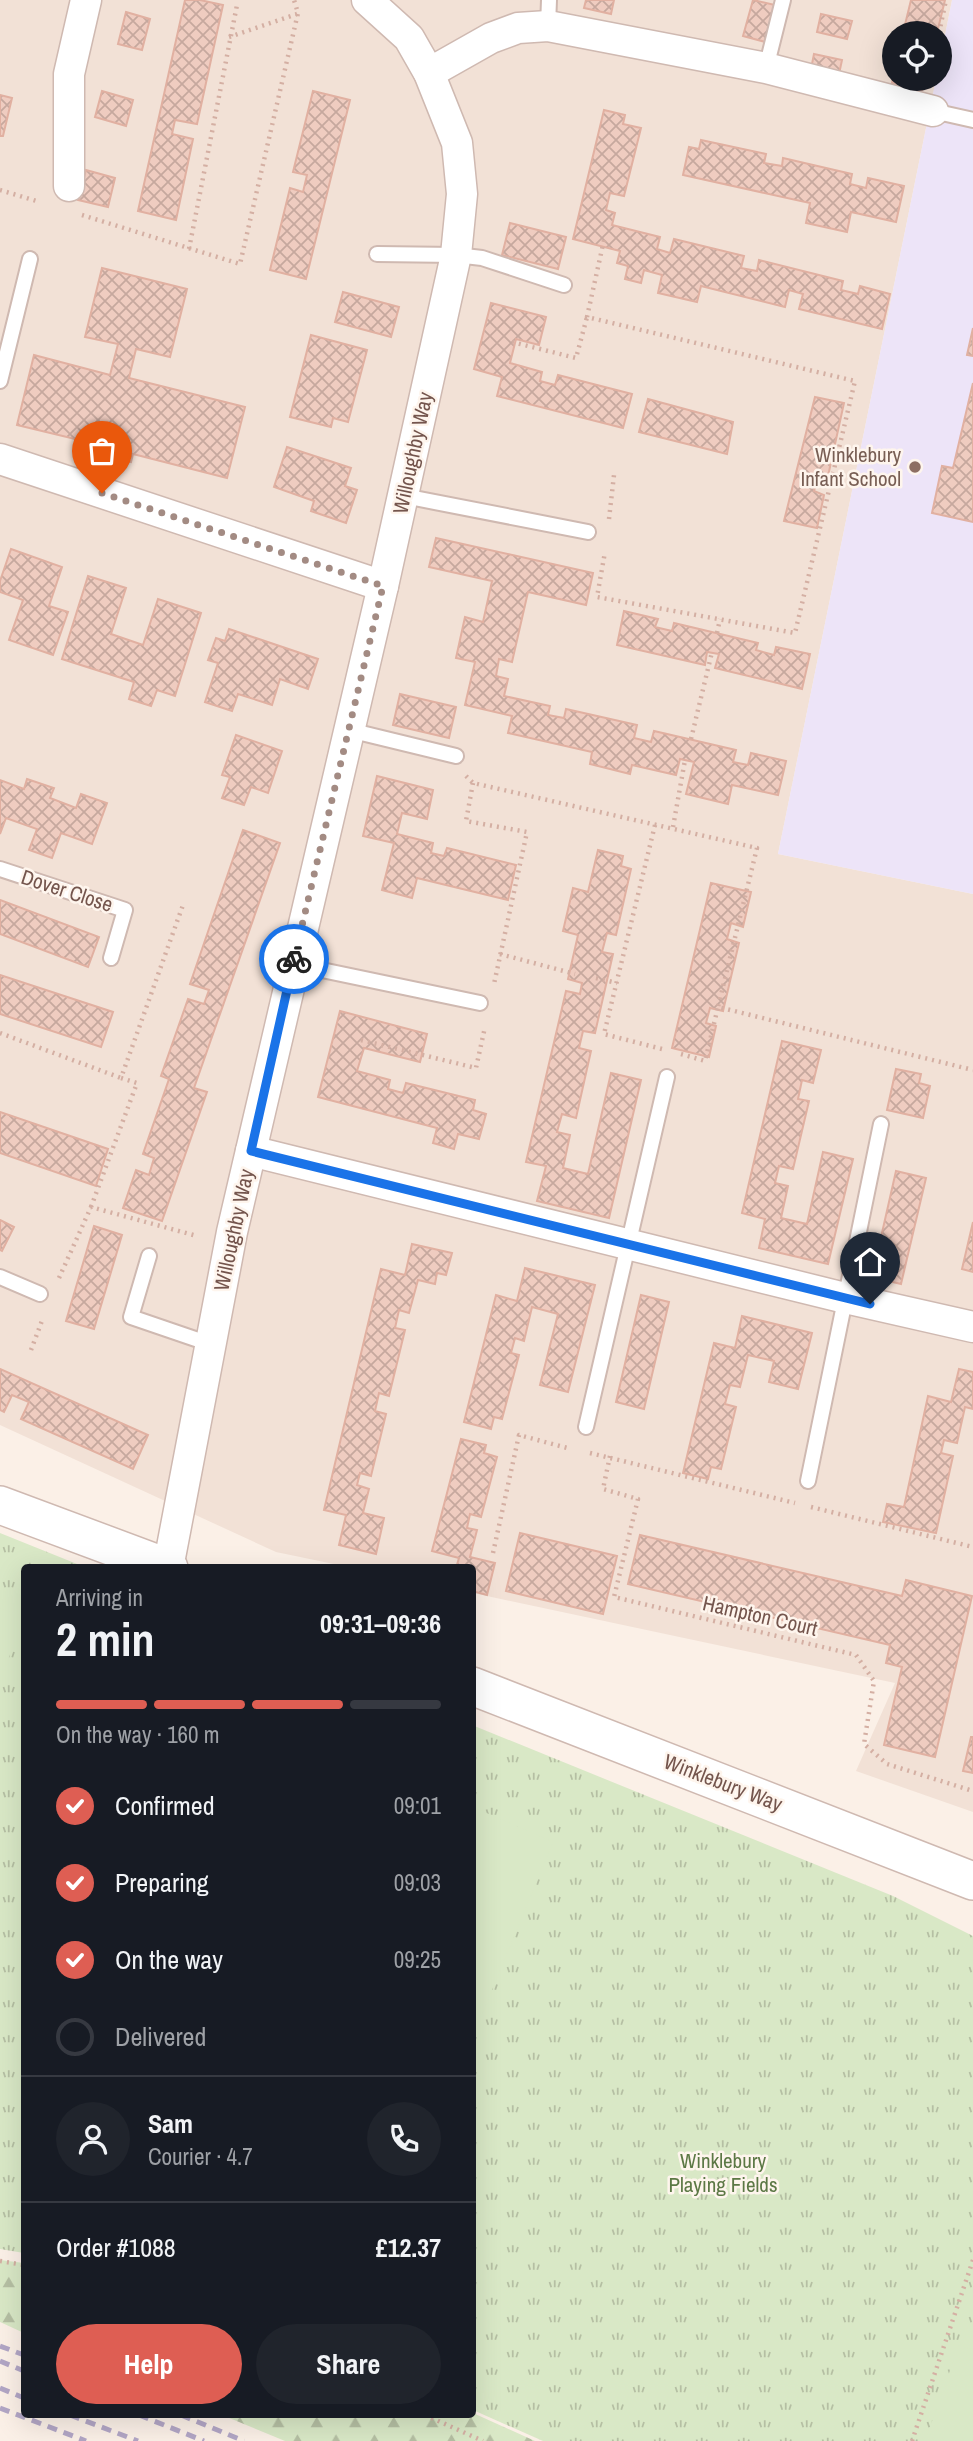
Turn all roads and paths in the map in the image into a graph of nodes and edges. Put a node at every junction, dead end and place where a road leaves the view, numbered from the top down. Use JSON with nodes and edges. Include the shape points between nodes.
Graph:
{"nodes":[{"id":1,"x":86,"y":0,"type":"edge"},
{"id":2,"x":294,"y":0,"type":"edge"},
{"id":3,"x":367,"y":0,"type":"edge"},
{"id":4,"x":783,"y":0,"type":"edge"},
{"id":5,"x":946,"y":0,"type":"edge"},
{"id":6,"x":237,"y":5,"type":"dead end"},
{"id":7,"x":298,"y":13,"type":"junction"},
{"id":8,"x":549,"y":13,"type":"edge"},
{"id":9,"x":942,"y":21,"type":"edge"},
{"id":10,"x":229,"y":37,"type":"junction"},
{"id":11,"x":766,"y":68,"type":"junction"},
{"id":12,"x":429,"y":73,"type":"junction"},
{"id":13,"x":933,"y":111,"type":"joint"},
{"id":14,"x":973,"y":120,"type":"edge"},
{"id":15,"x":0,"y":190,"type":"edge"},
{"id":16,"x":61,"y":196,"type":"joint"},
{"id":17,"x":78,"y":214,"type":"dead end"},
{"id":18,"x":604,"y":240,"type":"dead end"},
{"id":19,"x":189,"y":249,"type":"junction"},
{"id":20,"x":377,"y":254,"type":"dead end"},
{"id":21,"x":456,"y":255,"type":"junction"},
{"id":22,"x":30,"y":259,"type":"dead end"},
{"id":23,"x":564,"y":285,"type":"dead end"},
{"id":24,"x":587,"y":317,"type":"junction"},
{"id":25,"x":512,"y":342,"type":"dead end"},
{"id":26,"x":0,"y":380,"type":"edge"},
{"id":27,"x":0,"y":459,"type":"edge"},
{"id":28,"x":614,"y":475,"type":"dead end"},
{"id":29,"x":404,"y":496,"type":"junction"},
{"id":30,"x":609,"y":523,"type":"dead end"},
{"id":31,"x":588,"y":532,"type":"dead end"},
{"id":32,"x":605,"y":548,"type":"dead end"},
{"id":33,"x":383,"y":586,"type":"junction"},
{"id":34,"x":720,"y":619,"type":"junction"},
{"id":35,"x":717,"y":633,"type":"dead end"},
{"id":36,"x":712,"y":652,"type":"dead end"},
{"id":37,"x":349,"y":730,"type":"junction"},
{"id":38,"x":691,"y":739,"type":"dead end"},
{"id":39,"x":449,"y":755,"type":"joint"},
{"id":40,"x":685,"y":760,"type":"dead end"},
{"id":41,"x":473,"y":783,"type":"junction"},
{"id":42,"x":655,"y":825,"type":"junction"},
{"id":43,"x":673,"y":827,"type":"junction"},
{"id":44,"x":0,"y":869,"type":"edge"},
{"id":45,"x":183,"y":905,"type":"dead end"},
{"id":46,"x":500,"y":954,"type":"junction"},
{"id":47,"x":111,"y":958,"type":"dead end"},
{"id":48,"x":293,"y":964,"type":"junction"},
{"id":49,"x":575,"y":974,"type":"dead end"},
{"id":50,"x":596,"y":978,"type":"dead end"},
{"id":51,"x":617,"y":983,"type":"junction"},
{"id":52,"x":492,"y":992,"type":"dead end"},
{"id":53,"x":480,"y":1003,"type":"dead end"},
{"id":54,"x":718,"y":1007,"type":"junction"},
{"id":55,"x":487,"y":1017,"type":"dead end"},
{"id":56,"x":0,"y":1033,"type":"edge"},
{"id":57,"x":361,"y":1040,"type":"dead end"},
{"id":58,"x":973,"y":1070,"type":"edge"},
{"id":59,"x":667,"y":1077,"type":"dead end"},
{"id":60,"x":121,"y":1078,"type":"junction"},
{"id":61,"x":881,"y":1124,"type":"dead end"},
{"id":62,"x":251,"y":1151,"type":"junction"},
{"id":63,"x":91,"y":1207,"type":"junction"},
{"id":64,"x":208,"y":1240,"type":"dead end"},
{"id":65,"x":628,"y":1244,"type":"junction"},
{"id":66,"x":149,"y":1256,"type":"dead end"},
{"id":67,"x":0,"y":1277,"type":"edge"},
{"id":68,"x":59,"y":1279,"type":"dead end"},
{"id":69,"x":40,"y":1294,"type":"dead end"},
{"id":70,"x":845,"y":1298,"type":"junction"},
{"id":71,"x":45,"y":1315,"type":"dead end"},
{"id":72,"x":973,"y":1327,"type":"edge"},
{"id":73,"x":210,"y":1345,"type":"junction"},
{"id":74,"x":31,"y":1350,"type":"dead end"},
{"id":75,"x":586,"y":1427,"type":"dead end"},
{"id":76,"x":610,"y":1456,"type":"junction"},
{"id":77,"x":807,"y":1481,"type":"dead end"},
{"id":78,"x":0,"y":1505,"type":"edge"},
{"id":79,"x":973,"y":1547,"type":"edge"},
{"id":80,"x":493,"y":1553,"type":"dead end"},
{"id":81,"x":158,"y":1564,"type":"edge"},
{"id":82,"x":170,"y":1564,"type":"edge"},
{"id":83,"x":476,"y":1688,"type":"edge"},
{"id":84,"x":973,"y":1791,"type":"edge"},
{"id":85,"x":973,"y":1881,"type":"edge"},
{"id":86,"x":0,"y":2260,"type":"edge"},
{"id":87,"x":973,"y":2260,"type":"edge"},
{"id":88,"x":21,"y":2264,"type":"edge"},
{"id":89,"x":432,"y":2418,"type":"edge"},
{"id":90,"x":483,"y":2441,"type":"edge"},
{"id":91,"x":912,"y":2441,"type":"edge"}],
"edges":[{"from":1,"to":16,"type":"street","via":[[69,74]]},
{"from":2,"to":7,"type":"path"},
{"from":3,"to":12,"type":"street","name":"Willoughby Way","via":[[409,38]]},
{"from":4,"to":11,"type":"lane"},
{"from":5,"to":9,"type":"path"},
{"from":6,"to":10,"type":"path"},
{"from":7,"to":10,"type":"path"},
{"from":7,"to":19,"type":"path","via":[[240,264]]},
{"from":8,"to":11,"type":"street"},
{"from":8,"to":12,"type":"street","via":[[491,38]]},
{"from":10,"to":19,"type":"path"},
{"from":11,"to":13,"type":"street"},
{"from":12,"to":21,"type":"street","name":"Willoughby Way","via":[[457,143],[462,194]]},
{"from":13,"to":14,"type":"lane"},
{"from":15,"to":16,"type":"path"},
{"from":17,"to":19,"type":"path"},
{"from":18,"to":24,"type":"path"},
{"from":20,"to":21,"type":"lane"},
{"from":21,"to":23,"type":"lane","via":[[482,258]]},
{"from":21,"to":29,"type":"street","name":"Willoughby Way"},
{"from":22,"to":26,"type":"lane"},
{"from":24,"to":25,"type":"path","via":[[576,358]]},
{"from":24,"to":34,"type":"path","via":[[855,381],[795,633]]},
{"from":27,"to":33,"type":"street"},
{"from":28,"to":30,"type":"path"},
{"from":29,"to":31,"type":"lane"},
{"from":29,"to":33,"type":"street","name":"Willoughby Way"},
{"from":32,"to":34,"type":"path","via":[[597,597]]},
{"from":33,"to":37,"type":"street","name":"Willoughby Way"},
{"from":34,"to":35,"type":"path"},
{"from":36,"to":38,"type":"path"},
{"from":37,"to":39,"type":"lane"},
{"from":37,"to":48,"type":"street","name":"Willoughby Way"},
{"from":39,"to":41,"type":"path"},
{"from":40,"to":43,"type":"path"},
{"from":41,"to":42,"type":"path"},
{"from":41,"to":46,"type":"path","via":[[466,821],[527,832]]},
{"from":42,"to":43,"type":"path"},
{"from":42,"to":51,"type":"path"},
{"from":43,"to":54,"type":"path","via":[[757,848]]},
{"from":44,"to":47,"type":"lane","name":"Dover Close","via":[[125,910]]},
{"from":45,"to":60,"type":"path"},
{"from":46,"to":49,"type":"path"},
{"from":46,"to":52,"type":"path"},
{"from":48,"to":53,"type":"lane"},
{"from":48,"to":62,"type":"street","name":"Willoughby Way"},
{"from":50,"to":51,"type":"path"},
{"from":51,"to":54,"type":"path","via":[[604,1034],[705,1061]]},
{"from":54,"to":58,"type":"path"},
{"from":55,"to":57,"type":"path","via":[[476,1068]]},
{"from":56,"to":60,"type":"path"},
{"from":59,"to":65,"type":"lane"},
{"from":60,"to":63,"type":"path","via":[[137,1083]]},
{"from":61,"to":70,"type":"lane"},
{"from":62,"to":65,"type":"street"},
{"from":62,"to":73,"type":"street","name":"Willoughby Way"},
{"from":63,"to":64,"type":"path"},
{"from":63,"to":68,"type":"path"},
{"from":65,"to":70,"type":"street"},
{"from":65,"to":75,"type":"lane"},
{"from":66,"to":73,"type":"lane","via":[[131,1317]]},
{"from":67,"to":69,"type":"lane"},
{"from":70,"to":72,"type":"street"},
{"from":70,"to":77,"type":"lane"},
{"from":71,"to":74,"type":"path"},
{"from":73,"to":82,"type":"street","name":"Willoughby Way"},
{"from":76,"to":79,"type":"path"},
{"from":76,"to":80,"type":"path","via":[[519,1436]]},
{"from":76,"to":84,"type":"path","name":"Hampton Court","via":[[603,1489],[638,1499],[614,1597],[856,1655],[874,1681],[864,1744],[887,1764]]},
{"from":78,"to":81,"type":"street"},
{"from":83,"to":85,"type":"street","name":"Winklebury Way"},
{"from":86,"to":88,"type":"path"},
{"from":87,"to":91,"type":"path"},
{"from":89,"to":90,"type":"path"}]}
